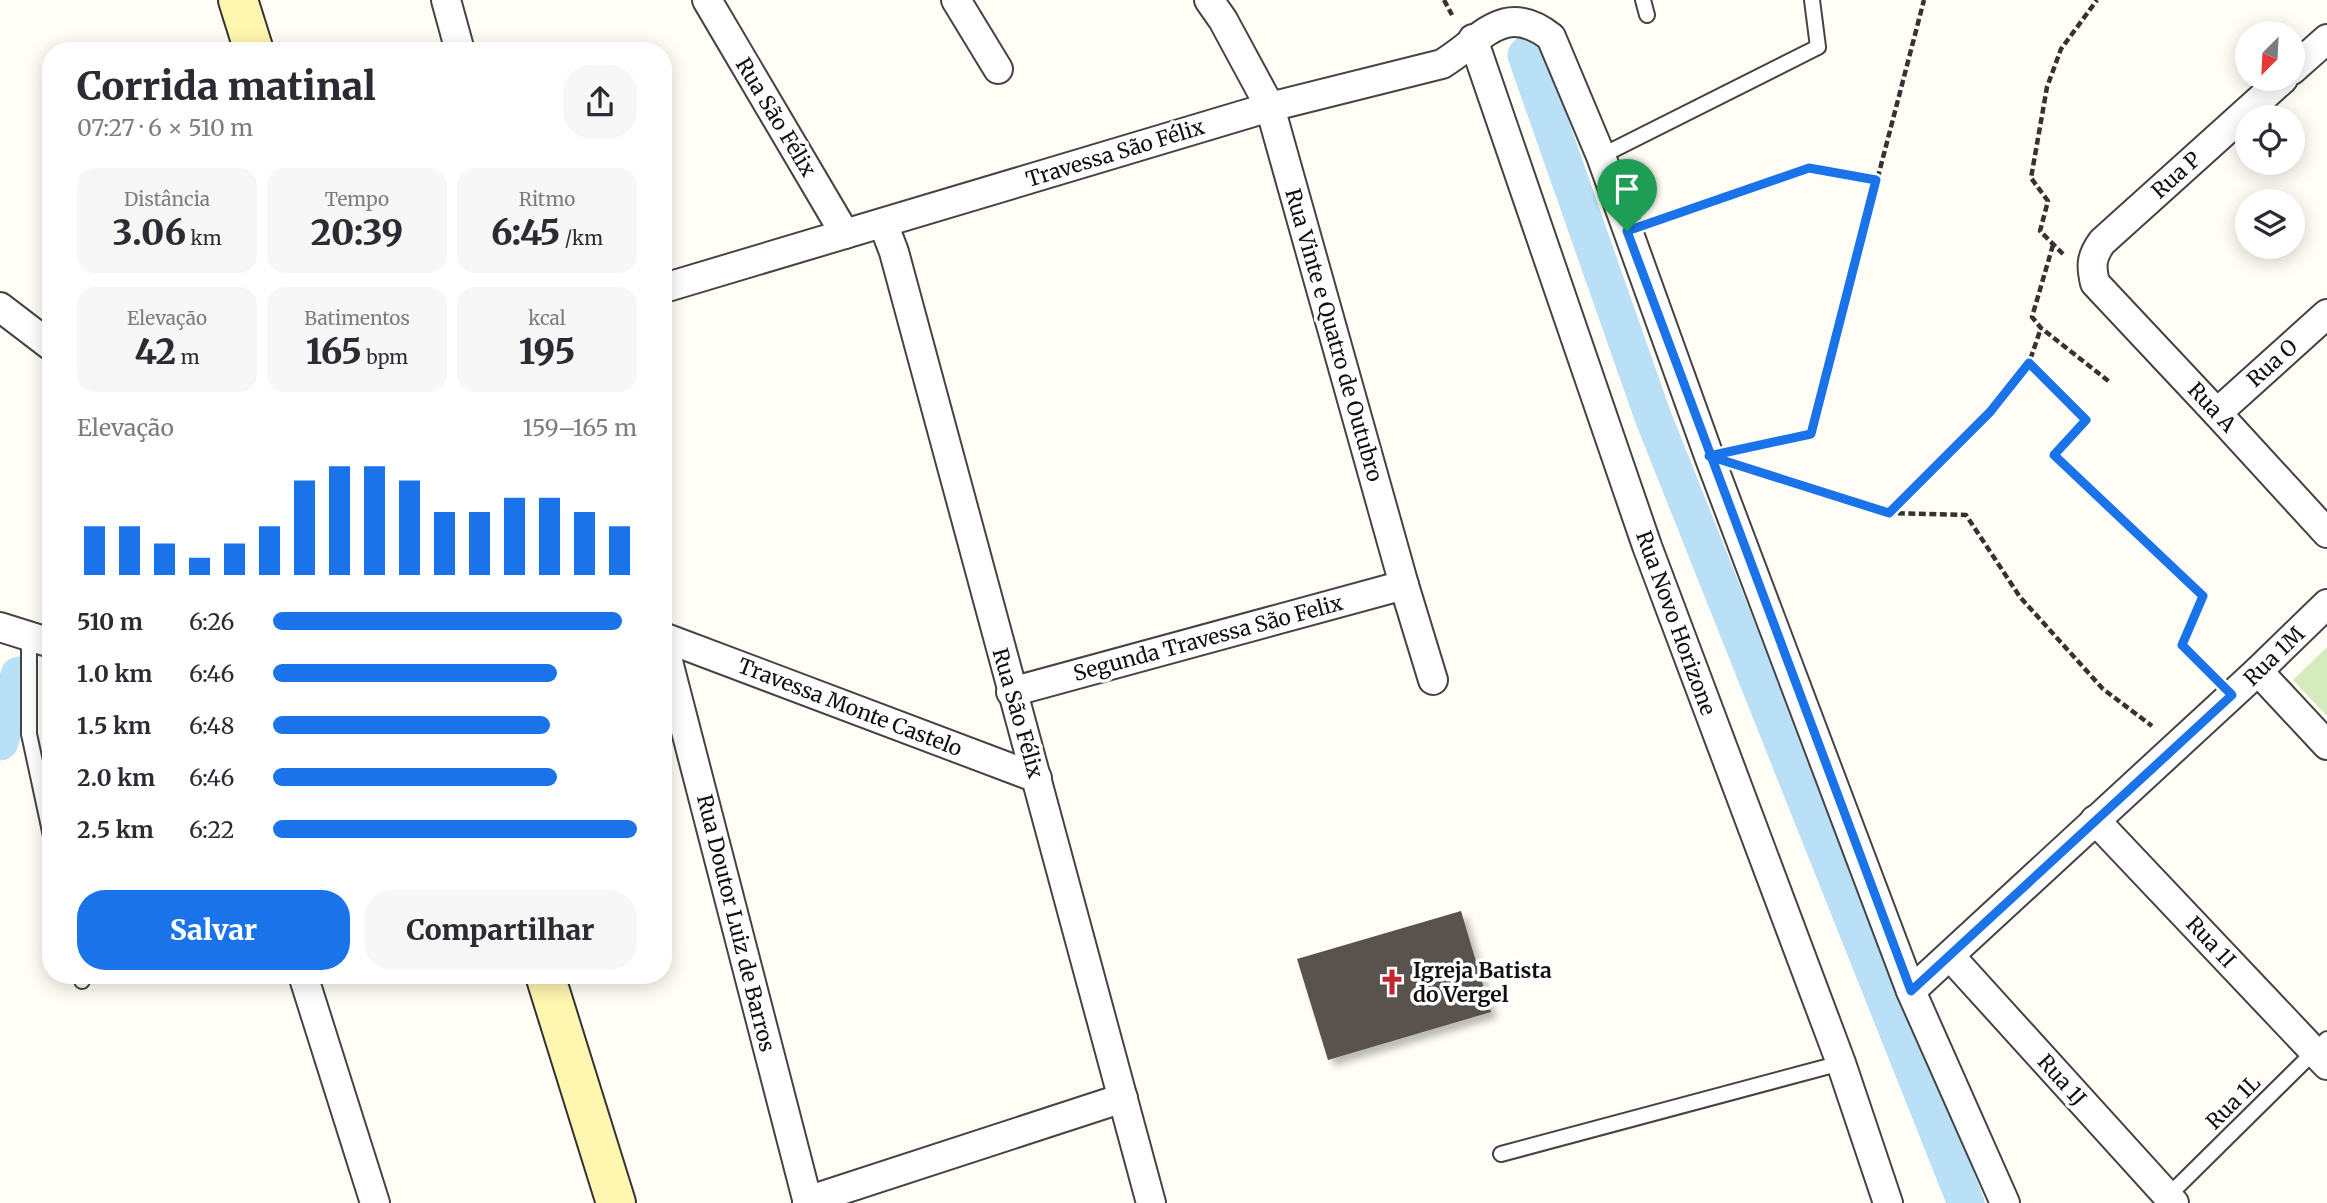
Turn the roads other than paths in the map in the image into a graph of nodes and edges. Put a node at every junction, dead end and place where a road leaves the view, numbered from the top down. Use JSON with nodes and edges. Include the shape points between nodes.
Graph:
{"nodes":[{"id":1,"x":238,"y":0,"type":"edge"},
{"id":2,"x":446,"y":0,"type":"edge"},
{"id":3,"x":707,"y":0,"type":"edge"},
{"id":4,"x":956,"y":0,"type":"edge"},
{"id":5,"x":1209,"y":0,"type":"edge"},
{"id":6,"x":1643,"y":0,"type":"edge"},
{"id":7,"x":1812,"y":0,"type":"edge"},
{"id":8,"x":1647,"y":15,"type":"dead end"},
{"id":9,"x":2327,"y":39,"type":"edge"},
{"id":10,"x":1473,"y":40,"type":"junction"},
{"id":11,"x":251,"y":42,"type":"edge"},
{"id":12,"x":458,"y":42,"type":"edge"},
{"id":13,"x":2305,"y":58,"type":"edge"},
{"id":14,"x":998,"y":69,"type":"dead end"},
{"id":15,"x":2270,"y":91,"type":"edge"},
{"id":16,"x":1270,"y":107,"type":"junction"},
{"id":17,"x":1601,"y":156,"type":"junction"},
{"id":18,"x":883,"y":223,"type":"junction"},
{"id":19,"x":845,"y":234,"type":"junction"},
{"id":20,"x":2095,"y":283,"type":"joint"},
{"id":21,"x":672,"y":286,"type":"edge"},
{"id":22,"x":0,"y":307,"type":"edge"},
{"id":23,"x":2327,"y":314,"type":"edge"},
{"id":24,"x":42,"y":339,"type":"edge"},
{"id":25,"x":2217,"y":413,"type":"junction"},
{"id":26,"x":2327,"y":533,"type":"edge"},
{"id":27,"x":1404,"y":585,"type":"junction"},
{"id":28,"x":2327,"y":604,"type":"edge"},
{"id":29,"x":0,"y":626,"type":"edge"},
{"id":30,"x":40,"y":639,"type":"edge"},
{"id":31,"x":672,"y":643,"type":"edge"},
{"id":32,"x":2258,"y":671,"type":"junction"},
{"id":33,"x":672,"y":675,"type":"edge"},
{"id":34,"x":1433,"y":680,"type":"dead end"},
{"id":35,"x":1011,"y":692,"type":"junction"},
{"id":36,"x":2327,"y":745,"type":"edge"},
{"id":37,"x":1037,"y":778,"type":"junction"},
{"id":38,"x":42,"y":794,"type":"edge"},
{"id":39,"x":2095,"y":820,"type":"junction"},
{"id":40,"x":1950,"y":957,"type":"junction"},
{"id":41,"x":306,"y":984,"type":"edge"},
{"id":42,"x":548,"y":984,"type":"edge"},
{"id":43,"x":1911,"y":991,"type":"junction"},
{"id":44,"x":2323,"y":1052,"type":"edge"},
{"id":45,"x":1841,"y":1063,"type":"junction"},
{"id":46,"x":1123,"y":1098,"type":"junction"},
{"id":47,"x":1501,"y":1154,"type":"dead end"},
{"id":48,"x":2171,"y":1200,"type":"edge"},
{"id":49,"x":808,"y":1202,"type":"edge"},
{"id":50,"x":375,"y":1203,"type":"edge"},
{"id":51,"x":617,"y":1203,"type":"edge"},
{"id":52,"x":1152,"y":1203,"type":"edge"},
{"id":53,"x":1888,"y":1203,"type":"edge"},
{"id":54,"x":2005,"y":1203,"type":"edge"}],
"edges":[{"from":1,"to":11,"type":"street"},
{"from":2,"to":12,"type":"street"},
{"from":3,"to":19,"type":"street","name":"Rua São Félix"},
{"from":4,"to":14,"type":"street"},
{"from":5,"to":16,"type":"street","name":"Rua Vinte e Quatro de Outubro"},
{"from":6,"to":8,"type":"lane"},
{"from":7,"to":17,"type":"lane","via":[[1818,47]]},
{"from":9,"to":13,"type":"street"},
{"from":10,"to":16,"type":"street","name":"Travessa São Félix","via":[[1443,64]]},
{"from":10,"to":17,"type":"street","name":"Travessa São Félix","via":[[1503,18],[1538,24],[1551,37]]},
{"from":10,"to":45,"type":"street","name":"Rua Novo Horizone","via":[[1647,546]]},
{"from":15,"to":20,"type":"street","name":"Rua P","via":[[2102,242],[2093,254]]},
{"from":16,"to":18,"type":"street","name":"Travessa São Félix"},
{"from":16,"to":27,"type":"street","name":"Rua Vinte e Quatro de Outubro"},
{"from":17,"to":43,"type":"street"},
{"from":18,"to":19,"type":"street","name":"Travessa São Félix"},
{"from":18,"to":35,"type":"street","name":"Rua São Félix"},
{"from":19,"to":21,"type":"street","name":"Travessa São Félix"},
{"from":20,"to":25,"type":"street","name":"Rua A"},
{"from":22,"to":24,"type":"street"},
{"from":23,"to":25,"type":"street","name":"Rua O"},
{"from":25,"to":26,"type":"street","name":"Rua A"},
{"from":27,"to":34,"type":"street","name":"Rua Vinte e Quatro de Outubro"},
{"from":27,"to":35,"type":"street","name":"Segunda Travessa São Felix"},
{"from":28,"to":32,"type":"street","name":"Rua 1M"},
{"from":29,"to":30,"type":"street"},
{"from":30,"to":38,"type":"lane","via":[[29,734]]},
{"from":31,"to":37,"type":"street","name":"Travessa Monte Castelo"},
{"from":32,"to":36,"type":"street"},
{"from":32,"to":39,"type":"street","name":"Rua 1M"},
{"from":33,"to":49,"type":"street","name":"Rua Doutor Luiz de Barros"},
{"from":35,"to":37,"type":"street","name":"Rua São Félix"},
{"from":37,"to":46,"type":"street","name":"Rua São Félix"},
{"from":39,"to":40,"type":"street","name":"Rua 1M"},
{"from":39,"to":44,"type":"street","name":"Rua 1I"},
{"from":40,"to":43,"type":"street","name":"Rua 1M"},
{"from":40,"to":48,"type":"street","name":"Rua 1J"},
{"from":41,"to":50,"type":"street"},
{"from":42,"to":51,"type":"street"},
{"from":43,"to":54,"type":"street"},
{"from":44,"to":48,"type":"lane","name":"Rua 1L"},
{"from":45,"to":47,"type":"lane"},
{"from":45,"to":53,"type":"street","name":"Rua Novo Horizone"},
{"from":46,"to":49,"type":"street"},
{"from":46,"to":52,"type":"street","name":"Rua São Félix"}]}
